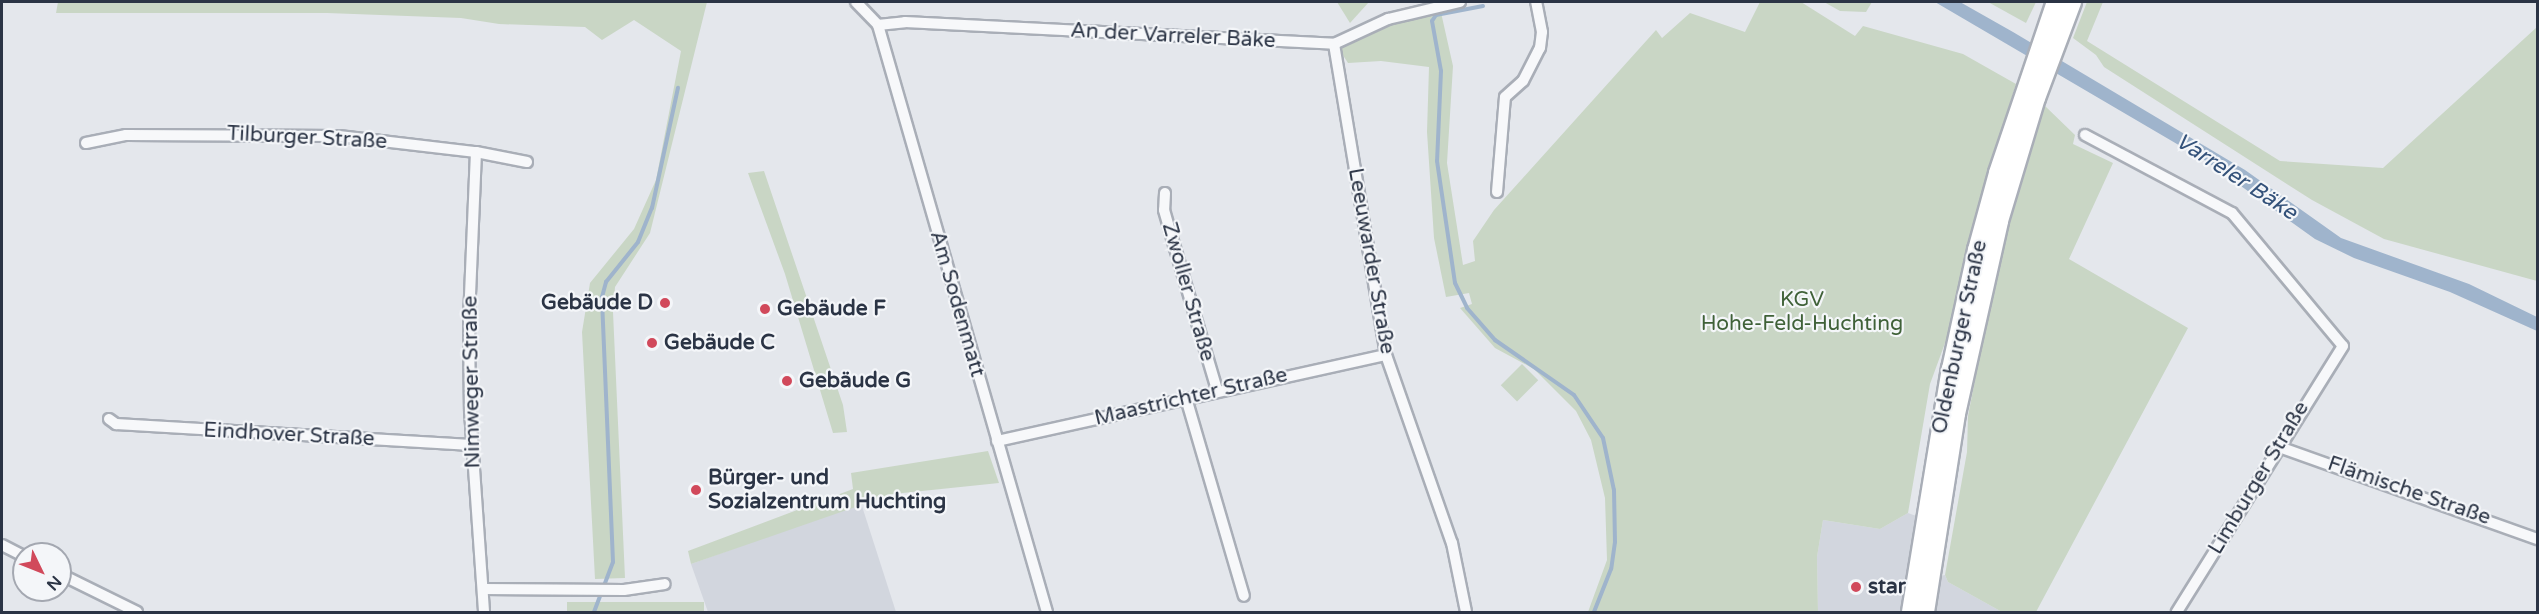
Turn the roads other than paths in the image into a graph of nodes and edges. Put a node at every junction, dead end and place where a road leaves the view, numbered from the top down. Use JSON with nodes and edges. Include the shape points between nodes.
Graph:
{"nodes":[{"id":1,"x":856,"y":2,"type":"edge"},
{"id":2,"x":1460,"y":2,"type":"edge"},
{"id":3,"x":1536,"y":2,"type":"edge"},
{"id":4,"x":2056,"y":2,"type":"edge"},
{"id":5,"x":2072,"y":2,"type":"edge"},
{"id":6,"x":878,"y":25,"type":"junction"},
{"id":7,"x":2054,"y":31,"type":"junction"},
{"id":8,"x":1334,"y":44,"type":"junction"},
{"id":9,"x":2030,"y":94,"type":"junction"},
{"id":10,"x":2085,"y":135,"type":"dead end"},
{"id":11,"x":86,"y":143,"type":"dead end"},
{"id":12,"x":476,"y":152,"type":"junction"},
{"id":13,"x":527,"y":162,"type":"dead end"},
{"id":14,"x":1497,"y":192,"type":"dead end"},
{"id":15,"x":1164,"y":193,"type":"dead end"},
{"id":16,"x":1386,"y":355,"type":"junction"},
{"id":17,"x":1217,"y":390,"type":"junction"},
{"id":18,"x":1186,"y":398,"type":"junction"},
{"id":19,"x":109,"y":420,"type":"dead end"},
{"id":20,"x":997,"y":441,"type":"junction"},
{"id":21,"x":471,"y":445,"type":"junction"},
{"id":22,"x":2279,"y":447,"type":"junction"},
{"id":23,"x":2538,"y":539,"type":"edge"},
{"id":24,"x":72,"y":580,"type":"edge"},
{"id":25,"x":665,"y":584,"type":"dead end"},
{"id":26,"x":483,"y":589,"type":"junction"},
{"id":27,"x":1244,"y":596,"type":"dead end"},
{"id":28,"x":137,"y":612,"type":"edge"},
{"id":29,"x":484,"y":612,"type":"edge"},
{"id":30,"x":1047,"y":612,"type":"edge"},
{"id":31,"x":1466,"y":612,"type":"edge"},
{"id":32,"x":1911,"y":612,"type":"edge"},
{"id":33,"x":1925,"y":612,"type":"edge"},
{"id":34,"x":2177,"y":612,"type":"edge"}],
"edges":[{"from":1,"to":6,"type":"street","name":"Am Sodenmatt"},
{"from":2,"to":8,"type":"street","name":"An der Varreler Bäke","via":[[1388,19]]},
{"from":3,"to":14,"type":"street","via":[[1542,32],[1540,48],[1523,81],[1505,97]]},
{"from":4,"to":7,"type":"highway"},
{"from":5,"to":7,"type":"highway"},
{"from":6,"to":8,"type":"street","name":"An der Varreler Bäke","via":[[905,22]]},
{"from":6,"to":20,"type":"street","name":"Am Sodenmatt"},
{"from":7,"to":9,"type":"highway","name":"Oldenburger Straße"},
{"from":8,"to":16,"type":"street","name":"Leeuwarder Straße"},
{"from":9,"to":32,"type":"highway","name":"Oldenburger Straße","via":[[1977,250],[1953,360]]},
{"from":9,"to":33,"type":"highway","name":"Oldenburger Straße","via":[[1970,348]]},
{"from":10,"to":22,"type":"street","name":"Limburger Straße","via":[[2232,213],[2343,346]]},
{"from":11,"to":12,"type":"street","name":"Tilburger Straße","via":[[126,135],[339,136]]},
{"from":12,"to":13,"type":"street","name":"Tilburger Straße"},
{"from":12,"to":21,"type":"street","name":"Nimweger Straße","via":[[469,319]]},
{"from":15,"to":17,"type":"street","name":"Zwoller Straße","via":[[1164,210],[1174,248]]},
{"from":16,"to":17,"type":"street","name":"Maastrichter Straße"},
{"from":16,"to":31,"type":"street","name":"Leeuwarder Straße","via":[[1452,543]]},
{"from":17,"to":18,"type":"street","name":"Maastrichter Straße"},
{"from":18,"to":20,"type":"street","name":"Maastrichter Straße"},
{"from":18,"to":27,"type":"street"},
{"from":19,"to":21,"type":"street","name":"Eindhover Straße","via":[[116,424]]},
{"from":20,"to":30,"type":"street","name":"Am Sodenmatt"},
{"from":21,"to":26,"type":"street","name":"Nimweger Straße"},
{"from":22,"to":23,"type":"street","name":"Flämische Straße"},
{"from":22,"to":34,"type":"street","name":"Limburger Straße"},
{"from":24,"to":28,"type":"street"},
{"from":25,"to":26,"type":"street","via":[[588,591]]},
{"from":26,"to":29,"type":"street","name":"Nimweger Straße"}]}
